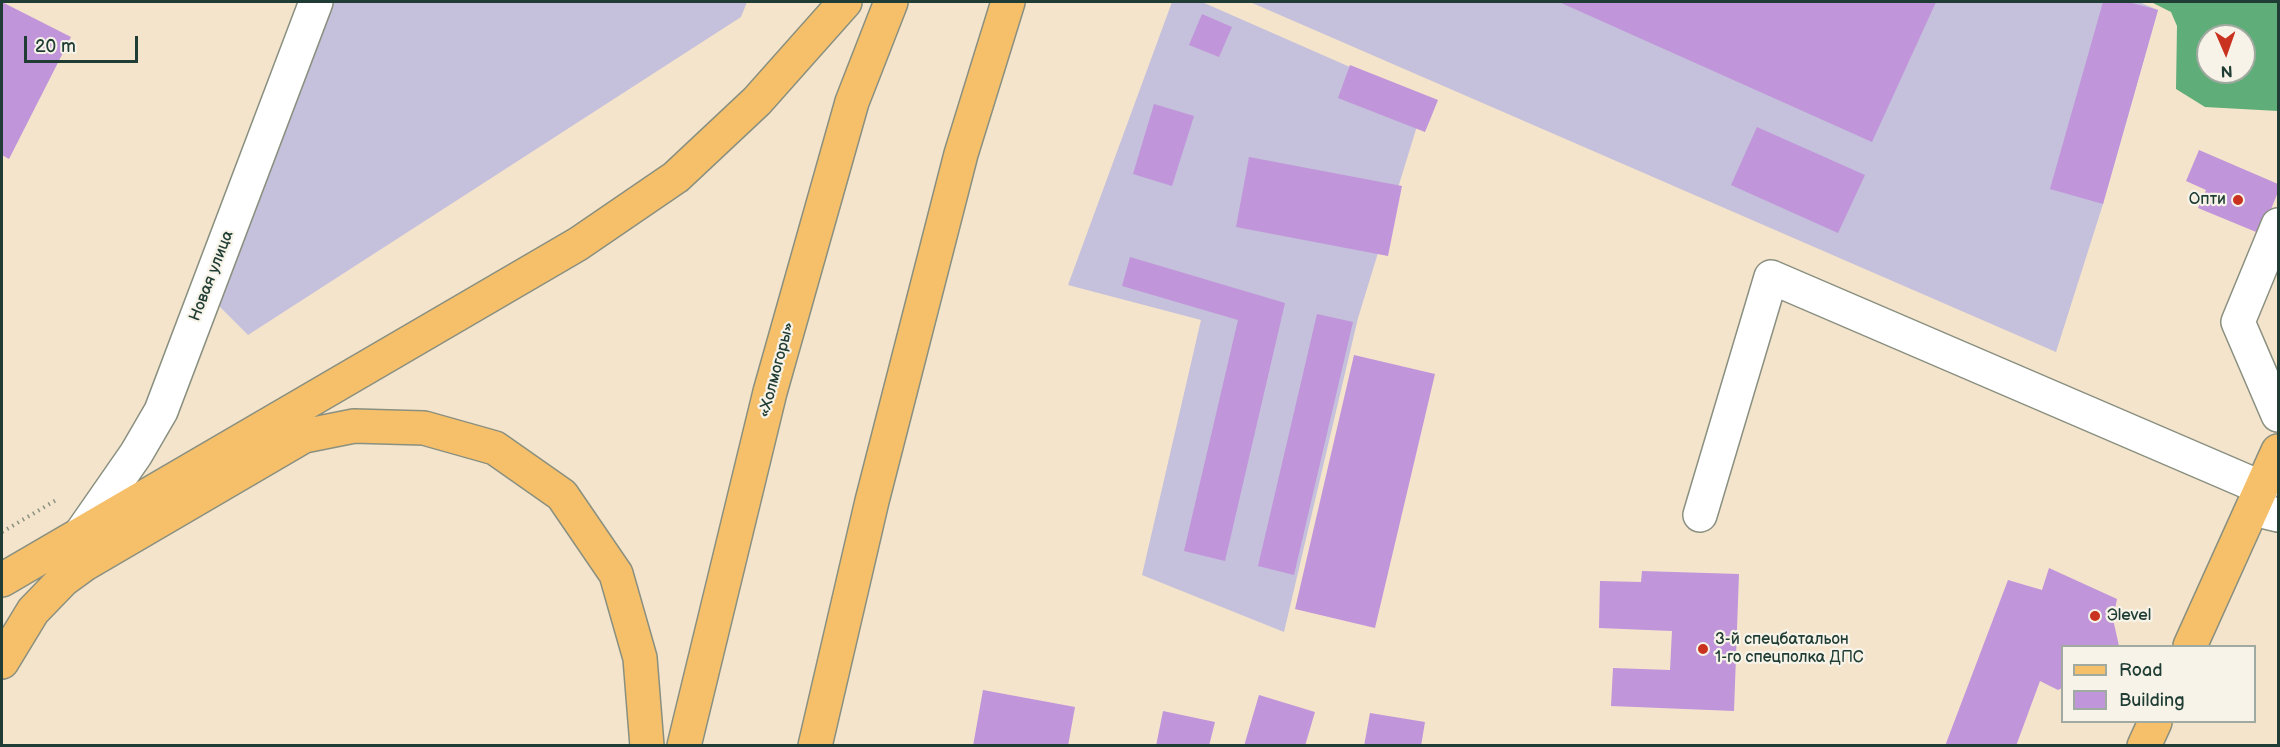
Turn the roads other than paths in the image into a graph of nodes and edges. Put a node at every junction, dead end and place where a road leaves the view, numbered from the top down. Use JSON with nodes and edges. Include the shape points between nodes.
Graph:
{"nodes":[{"id":1,"x":316,"y":2,"type":"edge"},
{"id":2,"x":844,"y":2,"type":"edge"},
{"id":3,"x":891,"y":2,"type":"edge"},
{"id":4,"x":1008,"y":2,"type":"edge"},
{"id":5,"x":2278,"y":225,"type":"edge"},
{"id":6,"x":2278,"y":415,"type":"edge"},
{"id":7,"x":2278,"y":451,"type":"edge"},
{"id":8,"x":2264,"y":504,"type":"edge"},
{"id":9,"x":1700,"y":515,"type":"dead end"},
{"id":10,"x":79,"y":536,"type":"junction"},
{"id":11,"x":2,"y":580,"type":"edge"},
{"id":12,"x":2191,"y":645,"type":"edge"},
{"id":13,"x":2,"y":662,"type":"edge"},
{"id":14,"x":2155,"y":723,"type":"edge"},
{"id":15,"x":647,"y":746,"type":"edge"},
{"id":16,"x":684,"y":746,"type":"edge"},
{"id":17,"x":815,"y":746,"type":"edge"},
{"id":18,"x":2144,"y":746,"type":"edge"}],
"edges":[{"from":1,"to":10,"type":"lane","name":"Новая улица","via":[[161,411]]},
{"from":2,"to":10,"type":"main road","via":[[757,101],[676,177],[578,244]]},
{"from":3,"to":16,"type":"main road","name":"«Холмогоры»","via":[[852,102],[770,392]]},
{"from":4,"to":17,"type":"main road","via":[[949,200],[872,501]]},
{"from":5,"to":6,"type":"lane","via":[[2238,322]]},
{"from":7,"to":8,"type":"main road"},
{"from":8,"to":9,"type":"lane","via":[[1771,278]]},
{"from":8,"to":12,"type":"main road"},
{"from":10,"to":11,"type":"main road"},
{"from":13,"to":15,"type":"main road","via":[[33,611],[63,580],[304,436],[354,426],[424,428],[495,448],[562,495],[616,574],[640,658]]},
{"from":14,"to":18,"type":"main road"}]}
